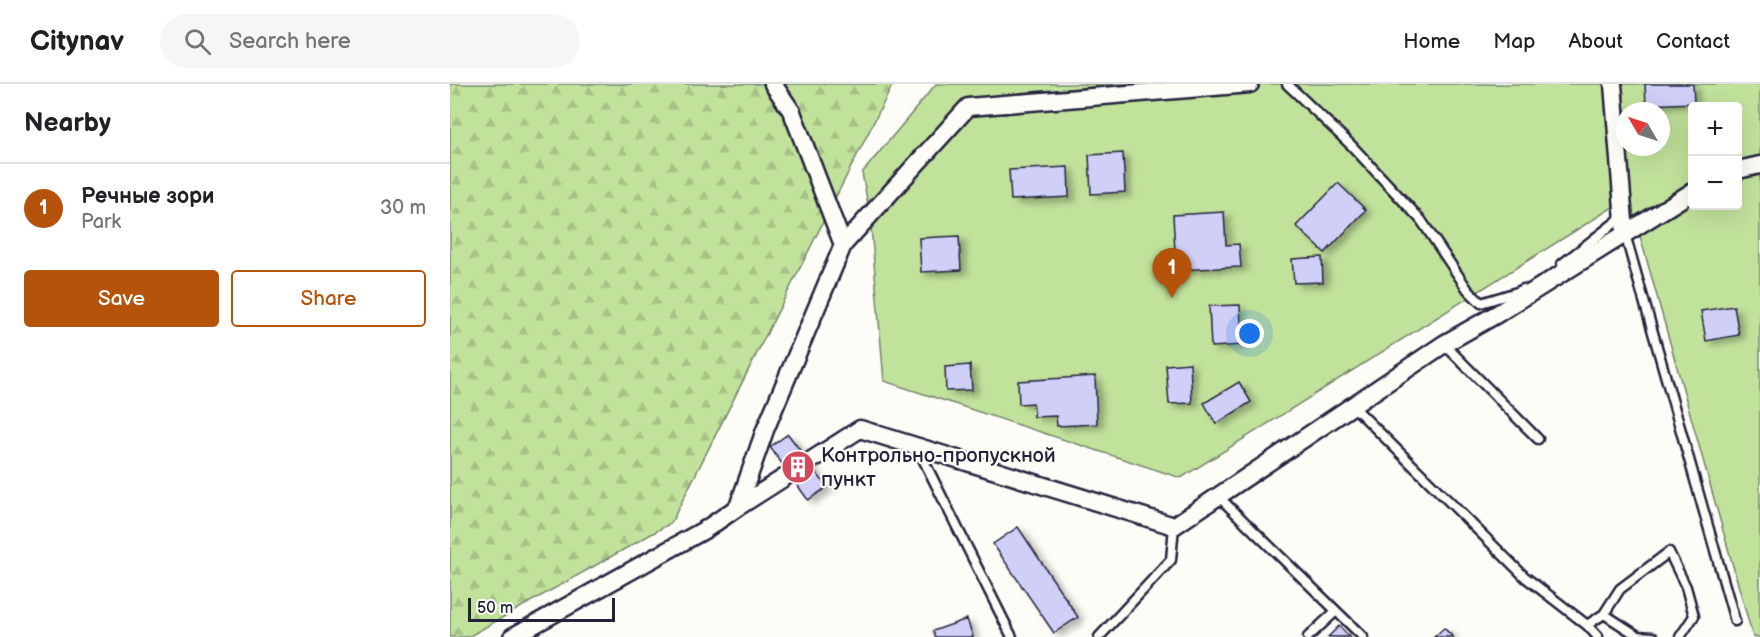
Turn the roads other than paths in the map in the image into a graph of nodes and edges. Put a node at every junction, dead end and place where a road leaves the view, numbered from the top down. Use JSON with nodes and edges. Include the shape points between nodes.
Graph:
{"nodes":[{"id":1,"x":773,"y":84,"type":"edge"},
{"id":2,"x":1250,"y":84,"type":"edge"},
{"id":3,"x":1287,"y":84,"type":"edge"},
{"id":4,"x":1612,"y":84,"type":"edge"},
{"id":5,"x":1760,"y":165,"type":"edge"},
{"id":6,"x":1742,"y":169,"type":"edge"},
{"id":7,"x":1688,"y":195,"type":"edge"},
{"id":8,"x":1625,"y":234,"type":"junction"},
{"id":9,"x":843,"y":245,"type":"junction"},
{"id":10,"x":1444,"y":345,"type":"junction"},
{"id":11,"x":1352,"y":405,"type":"junction"},
{"id":12,"x":1538,"y":439,"type":"dead end"},
{"id":13,"x":917,"y":447,"type":"junction"},
{"id":14,"x":1218,"y":496,"type":"junction"},
{"id":15,"x":738,"y":507,"type":"junction"},
{"id":16,"x":1174,"y":526,"type":"junction"},
{"id":17,"x":1336,"y":611,"type":"junction"},
{"id":18,"x":1604,"y":614,"type":"junction"},
{"id":19,"x":1735,"y":621,"type":"dead end"},
{"id":20,"x":1587,"y":625,"type":"junction"},
{"id":21,"x":512,"y":637,"type":"edge"},
{"id":22,"x":1012,"y":637,"type":"edge"},
{"id":23,"x":1099,"y":637,"type":"edge"},
{"id":24,"x":1308,"y":637,"type":"edge"},
{"id":25,"x":1363,"y":637,"type":"edge"},
{"id":26,"x":1598,"y":637,"type":"edge"},
{"id":27,"x":1653,"y":637,"type":"edge"},
{"id":28,"x":1680,"y":637,"type":"edge"}],
"edges":[{"from":1,"to":9,"type":"street","via":[[792,112]]},
{"from":2,"to":9,"type":"street","via":[[968,106]]},
{"from":3,"to":8,"type":"lane","via":[[1421,220],[1481,303],[1518,292],[1565,262],[1621,218]]},
{"from":4,"to":8,"type":"street"},
{"from":5,"to":6,"type":"street"},
{"from":7,"to":8,"type":"street"},
{"from":8,"to":10,"type":"street"},
{"from":8,"to":19,"type":"lane"},
{"from":9,"to":15,"type":"street","via":[[765,430]]},
{"from":10,"to":11,"type":"street"},
{"from":10,"to":12,"type":"lane"},
{"from":11,"to":14,"type":"street"},
{"from":11,"to":20,"type":"lane","via":[[1525,577]]},
{"from":13,"to":15,"type":"street","via":[[860,429]]},
{"from":13,"to":16,"type":"street"},
{"from":13,"to":22,"type":"lane"},
{"from":14,"to":16,"type":"street"},
{"from":14,"to":17,"type":"lane"},
{"from":15,"to":21,"type":"street","via":[[706,529]]},
{"from":16,"to":23,"type":"lane","via":[[1171,560]]},
{"from":17,"to":24,"type":"lane"},
{"from":17,"to":25,"type":"lane"},
{"from":18,"to":20,"type":"lane"},
{"from":18,"to":27,"type":"lane","via":[[1638,636]]},
{"from":18,"to":28,"type":"lane","via":[[1620,589],[1669,552],[1686,587],[1694,616]]},
{"from":20,"to":26,"type":"lane"}]}
